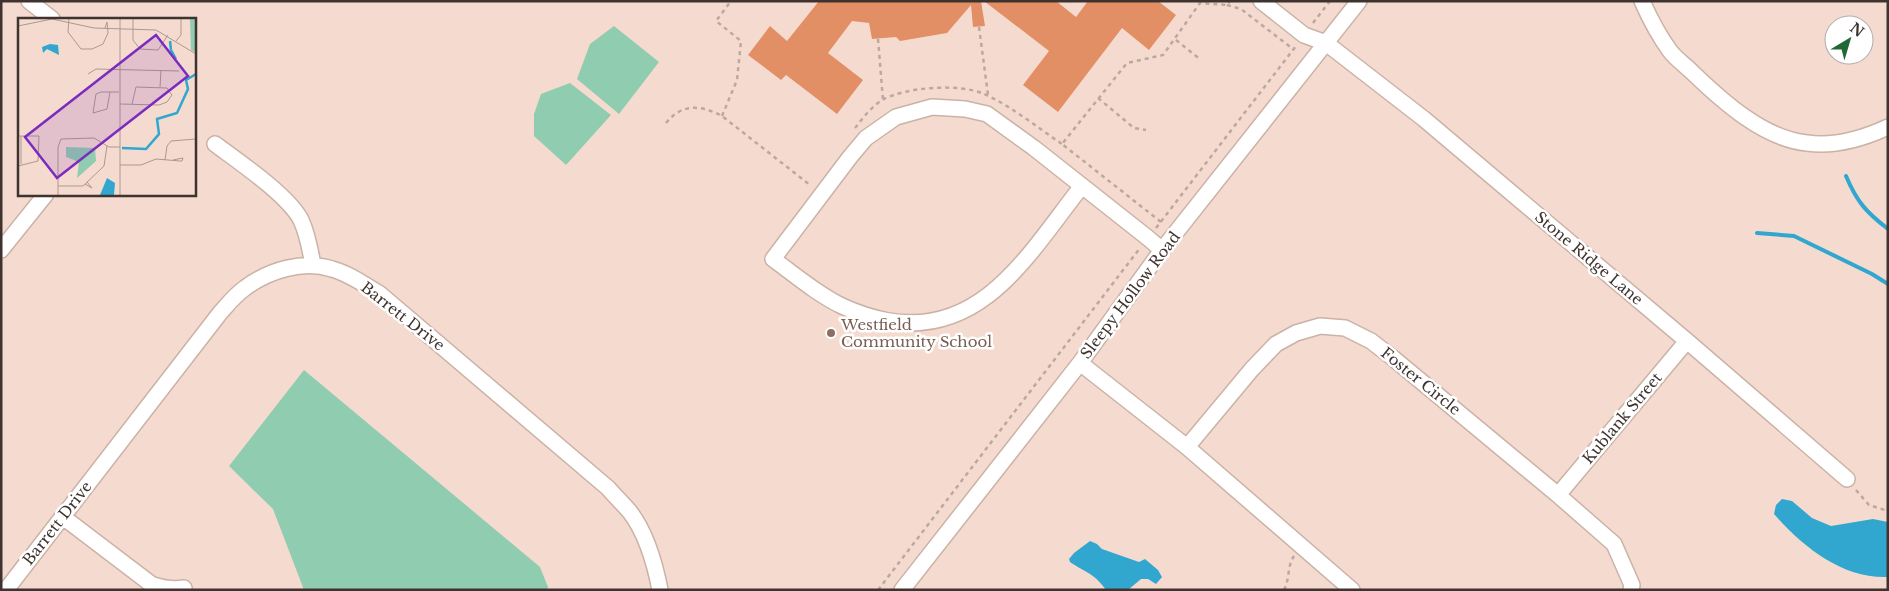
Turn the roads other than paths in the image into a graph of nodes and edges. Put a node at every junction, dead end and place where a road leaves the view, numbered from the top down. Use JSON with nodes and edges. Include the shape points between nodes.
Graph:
{"nodes":[{"id":1,"x":29,"y":1,"type":"edge"},
{"id":2,"x":1261,"y":1,"type":"edge"},
{"id":3,"x":1360,"y":1,"type":"edge"},
{"id":4,"x":1642,"y":1,"type":"edge"},
{"id":5,"x":51,"y":18,"type":"edge"},
{"id":6,"x":1326,"y":43,"type":"junction"},
{"id":7,"x":1888,"y":128,"type":"edge"},
{"id":8,"x":215,"y":144,"type":"dead end"},
{"id":9,"x":1082,"y":186,"type":"junction"},
{"id":10,"x":45,"y":195,"type":"edge"},
{"id":11,"x":1,"y":250,"type":"edge"},
{"id":12,"x":1162,"y":250,"type":"junction"},
{"id":13,"x":313,"y":265,"type":"junction"},
{"id":14,"x":1687,"y":341,"type":"junction"},
{"id":15,"x":1080,"y":362,"type":"junction"},
{"id":16,"x":1187,"y":447,"type":"junction"},
{"id":17,"x":1847,"y":479,"type":"road end"},
{"id":18,"x":1558,"y":495,"type":"junction"},
{"id":19,"x":63,"y":517,"type":"junction"},
{"id":20,"x":184,"y":588,"type":"dead end"},
{"id":21,"x":6,"y":590,"type":"edge"},
{"id":22,"x":660,"y":590,"type":"edge"},
{"id":23,"x":902,"y":590,"type":"edge"},
{"id":24,"x":1352,"y":590,"type":"edge"},
{"id":25,"x":1631,"y":590,"type":"edge"}],
"edges":[{"from":1,"to":5,"type":"street"},
{"from":2,"to":6,"type":"street","name":"Stone Ridge Lane","via":[[1304,35]]},
{"from":3,"to":6,"type":"street","name":"Sleepy Hollow Road"},
{"from":4,"to":7,"type":"street","via":[[1671,52],[1745,117],[1779,136],[1806,144],[1837,143],[1865,138]]},
{"from":6,"to":12,"type":"street","name":"Sleepy Hollow Road"},
{"from":6,"to":14,"type":"street","name":"Stone Ridge Lane","via":[[1431,125]]},
{"from":8,"to":13,"type":"street","via":[[288,201],[307,235]]},
{"from":9,"to":9,"type":"street","via":[[987,114],[943,107],[910,112],[884,124],[858,146],[773,259],[828,298],[858,314],[896,322],[930,322],[972,307],[1000,286],[1019,267]]},
{"from":9,"to":12,"type":"street"},
{"from":10,"to":11,"type":"street"},
{"from":12,"to":15,"type":"street","name":"Sleepy Hollow Road"},
{"from":13,"to":19,"type":"street","name":"Barrett Drive","via":[[293,266],[260,278],[231,300]]},
{"from":13,"to":22,"type":"street","name":"Barrett Drive","via":[[333,269],[380,294],[608,488],[630,513],[644,537]]},
{"from":14,"to":17,"type":"street","name":"Stone Ridge Lane"},
{"from":14,"to":18,"type":"street","name":"Kublank Street"},
{"from":15,"to":16,"type":"street"},
{"from":15,"to":23,"type":"street","name":"Sleepy Hollow Road"},
{"from":16,"to":18,"type":"street","name":"Foster Circle","via":[[1276,344],[1296,333],[1320,326],[1345,328],[1386,352]]},
{"from":16,"to":24,"type":"street"},
{"from":18,"to":25,"type":"street","name":"Foster Circle","via":[[1614,544],[1632,585]]},
{"from":19,"to":20,"type":"street","via":[[151,584],[163,588]]},
{"from":19,"to":21,"type":"street","name":"Barrett Drive"}]}
